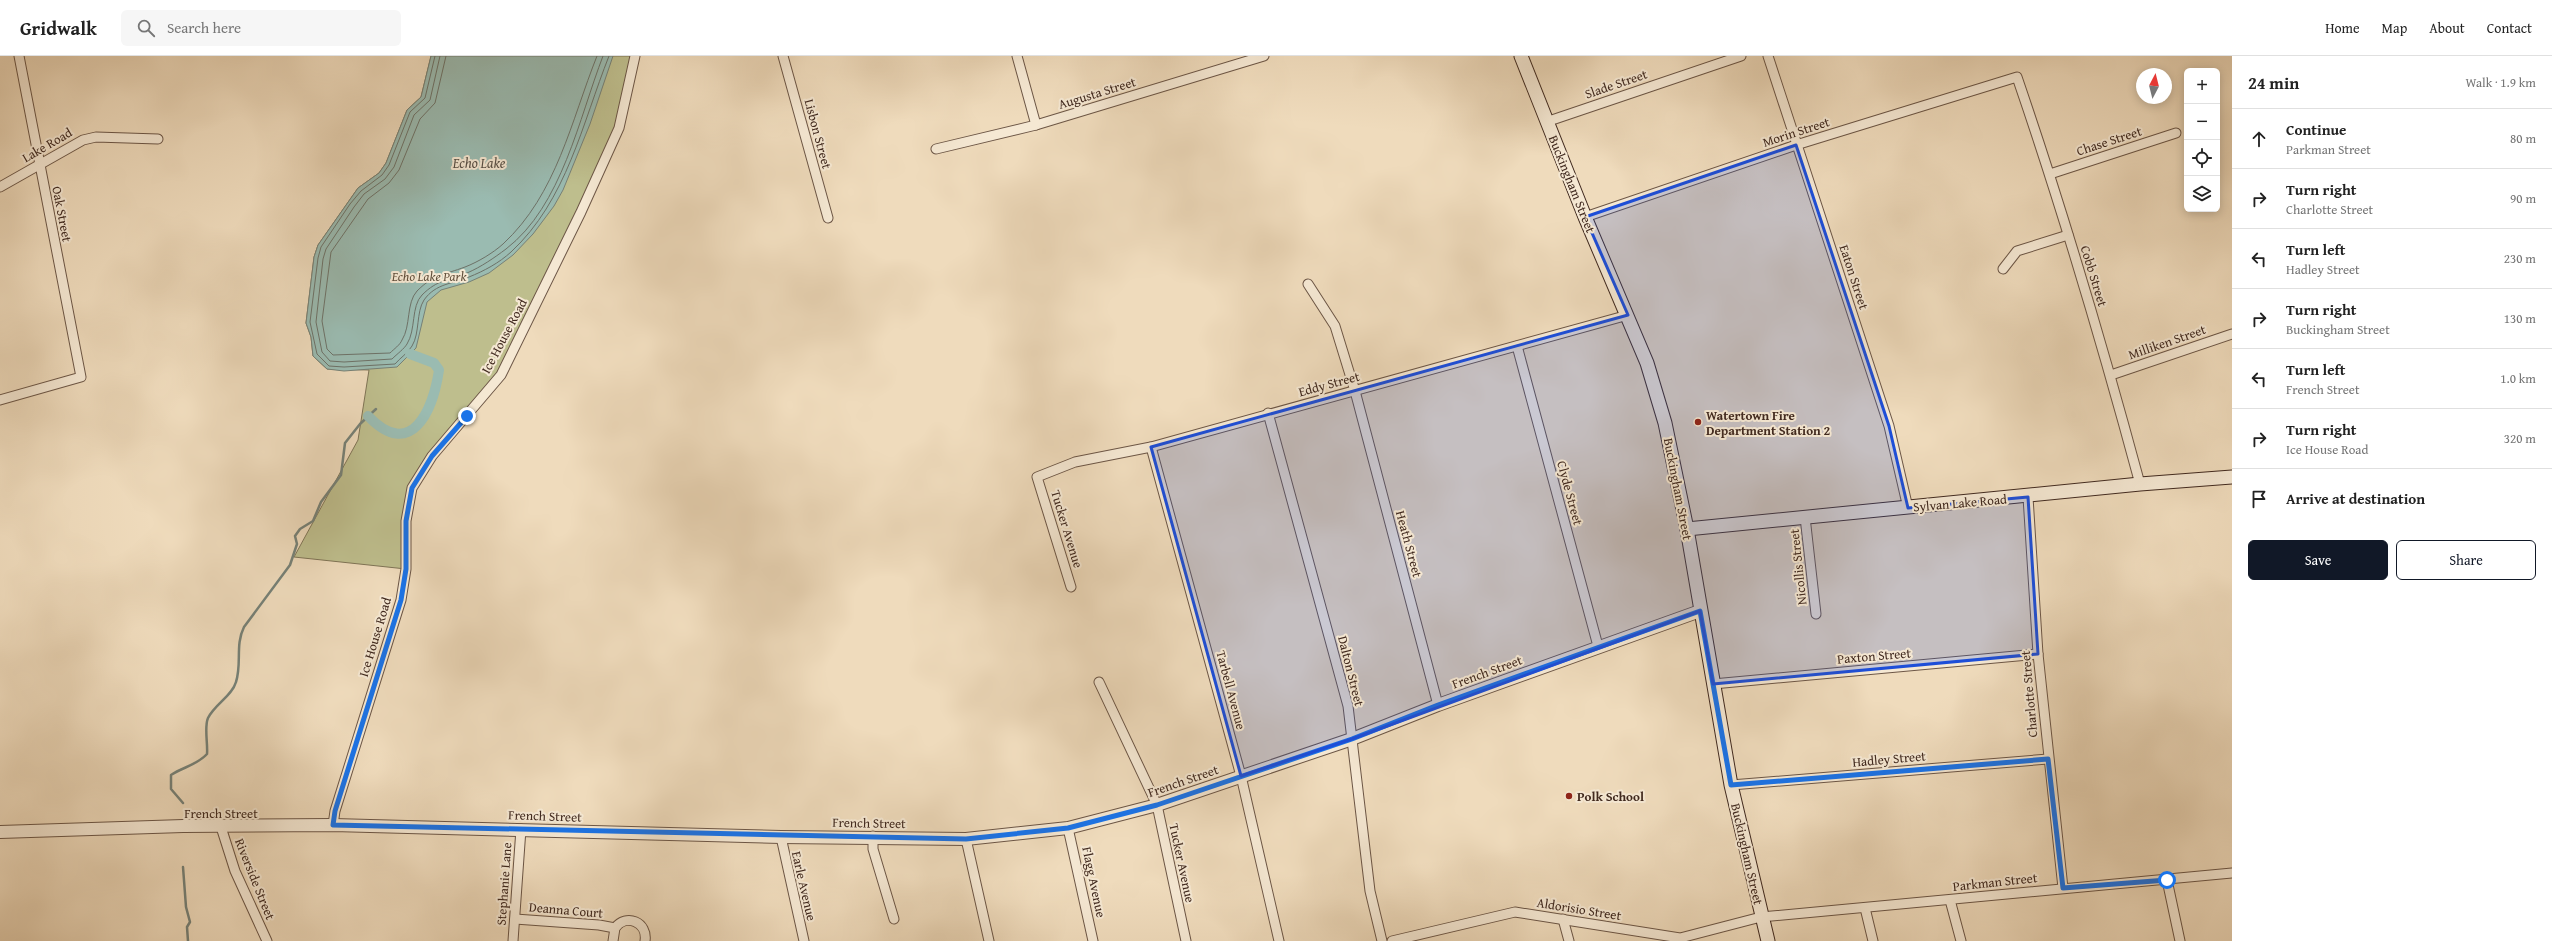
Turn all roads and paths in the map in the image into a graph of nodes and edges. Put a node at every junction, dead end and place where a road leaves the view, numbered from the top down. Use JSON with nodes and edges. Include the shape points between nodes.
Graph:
{"nodes":[{"id":1,"x":19,"y":56,"type":"edge"},
{"id":2,"x":635,"y":56,"type":"edge"},
{"id":3,"x":783,"y":56,"type":"edge"},
{"id":4,"x":1017,"y":56,"type":"edge"},
{"id":5,"x":1261,"y":56,"type":"edge"},
{"id":6,"x":1521,"y":56,"type":"edge"},
{"id":7,"x":1740,"y":56,"type":"edge"},
{"id":8,"x":1768,"y":56,"type":"edge"},
{"id":9,"x":2017,"y":77,"type":"joint"},
{"id":10,"x":1546,"y":122,"type":"junction"},
{"id":11,"x":1036,"y":125,"type":"junction"},
{"id":12,"x":2176,"y":133,"type":"dead end"},
{"id":13,"x":158,"y":139,"type":"dead end"},
{"id":14,"x":1796,"y":145,"type":"junction"},
{"id":15,"x":936,"y":149,"type":"dead end"},
{"id":16,"x":39,"y":164,"type":"junction"},
{"id":17,"x":2050,"y":174,"type":"junction"},
{"id":18,"x":0,"y":187,"type":"edge"},
{"id":19,"x":828,"y":218,"type":"dead end"},
{"id":20,"x":1585,"y":218,"type":"junction"},
{"id":21,"x":2068,"y":235,"type":"junction"},
{"id":22,"x":2003,"y":269,"type":"dead end"},
{"id":23,"x":1308,"y":284,"type":"dead end"},
{"id":24,"x":1628,"y":316,"type":"junction"},
{"id":25,"x":2232,"y":334,"type":"edge"},
{"id":26,"x":1517,"y":346,"type":"junction"},
{"id":27,"x":2111,"y":375,"type":"junction"},
{"id":28,"x":1356,"y":391,"type":"junction"},
{"id":29,"x":0,"y":400,"type":"edge"},
{"id":30,"x":1268,"y":413,"type":"junction"},
{"id":31,"x":1151,"y":447,"type":"junction"},
{"id":32,"x":1038,"y":477,"type":"joint"},
{"id":33,"x":2232,"y":477,"type":"edge"},
{"id":34,"x":2140,"y":484,"type":"junction"},
{"id":35,"x":2028,"y":497,"type":"junction"},
{"id":36,"x":1908,"y":508,"type":"junction"},
{"id":37,"x":1806,"y":517,"type":"junction"},
{"id":38,"x":1687,"y":529,"type":"junction"},
{"id":39,"x":1071,"y":587,"type":"dead end"},
{"id":40,"x":1700,"y":611,"type":"junction"},
{"id":41,"x":1816,"y":614,"type":"dead end"},
{"id":42,"x":1598,"y":646,"type":"junction"},
{"id":43,"x":2038,"y":654,"type":"junction"},
{"id":44,"x":1099,"y":682,"type":"dead end"},
{"id":45,"x":1713,"y":684,"type":"junction"},
{"id":46,"x":1438,"y":705,"type":"junction"},
{"id":47,"x":1352,"y":739,"type":"junction"},
{"id":48,"x":2048,"y":759,"type":"junction"},
{"id":49,"x":1241,"y":776,"type":"junction"},
{"id":50,"x":1731,"y":785,"type":"junction"},
{"id":51,"x":1157,"y":805,"type":"junction"},
{"id":52,"x":333,"y":825,"type":"junction"},
{"id":53,"x":221,"y":827,"type":"junction"},
{"id":54,"x":1068,"y":828,"type":"junction"},
{"id":55,"x":521,"y":829,"type":"junction"},
{"id":56,"x":0,"y":832,"type":"edge"},
{"id":57,"x":781,"y":836,"type":"junction"},
{"id":58,"x":873,"y":836,"type":"junction"},
{"id":59,"x":966,"y":839,"type":"junction"},
{"id":60,"x":2232,"y":873,"type":"edge"},
{"id":61,"x":2167,"y":880,"type":"junction"},
{"id":62,"x":2063,"y":888,"type":"junction"},
{"id":63,"x":1950,"y":900,"type":"junction"},
{"id":64,"x":1865,"y":908,"type":"junction"},
{"id":65,"x":1761,"y":917,"type":"junction"},
{"id":66,"x":894,"y":918,"type":"dead end"},
{"id":67,"x":515,"y":919,"type":"junction"},
{"id":68,"x":1563,"y":919,"type":"junction"},
{"id":69,"x":615,"y":928,"type":"junction"},
{"id":70,"x":1680,"y":940,"type":"edge"},
{"id":71,"x":267,"y":941,"type":"edge"},
{"id":72,"x":512,"y":941,"type":"edge"},
{"id":73,"x":613,"y":941,"type":"edge"},
{"id":74,"x":645,"y":941,"type":"edge"},
{"id":75,"x":804,"y":941,"type":"edge"},
{"id":76,"x":989,"y":941,"type":"edge"},
{"id":77,"x":1093,"y":941,"type":"edge"},
{"id":78,"x":1186,"y":941,"type":"edge"},
{"id":79,"x":1279,"y":941,"type":"edge"},
{"id":80,"x":1382,"y":941,"type":"edge"},
{"id":81,"x":1392,"y":941,"type":"edge"},
{"id":82,"x":1569,"y":941,"type":"edge"},
{"id":83,"x":1768,"y":941,"type":"edge"},
{"id":84,"x":1873,"y":941,"type":"edge"},
{"id":85,"x":1961,"y":941,"type":"edge"},
{"id":86,"x":2180,"y":941,"type":"edge"}],
"edges":[{"from":1,"to":16,"type":"street","name":"Oak Street"},
{"from":2,"to":52,"type":"street","name":"Ice House Road","via":[[619,128],[502,375],[432,456],[412,488],[406,521],[406,569],[401,600],[335,811]]},
{"from":3,"to":19,"type":"street","name":"Lisbon Street"},
{"from":4,"to":11,"type":"street"},
{"from":5,"to":11,"type":"street","name":"Augusta Street"},
{"from":6,"to":10,"type":"main road","name":"Buckingham Street"},
{"from":7,"to":10,"type":"street","name":"Slade Street"},
{"from":8,"to":14,"type":"street","name":"Eaton Street"},
{"from":9,"to":14,"type":"street","name":"Morin Street"},
{"from":9,"to":17,"type":"street","name":"Cobb Street"},
{"from":10,"to":20,"type":"main road","name":"Buckingham Street"},
{"from":11,"to":15,"type":"street","name":"Augusta Street"},
{"from":12,"to":17,"type":"street","name":"Chase Street"},
{"from":13,"to":16,"type":"street","name":"Lake Road","via":[[96,137],[83,140]]},
{"from":14,"to":20,"type":"street","name":"Morin Street"},
{"from":14,"to":36,"type":"street","name":"Eaton Street","via":[[1889,426]]},
{"from":16,"to":18,"type":"street","name":"Lake Road"},
{"from":16,"to":29,"type":"street","name":"Oak Street","via":[[81,377]]},
{"from":17,"to":21,"type":"street","name":"Cobb Street"},
{"from":20,"to":24,"type":"main road","name":"Buckingham Street"},
{"from":21,"to":22,"type":"street","via":[[2017,251]]},
{"from":21,"to":27,"type":"street","name":"Cobb Street"},
{"from":23,"to":28,"type":"street","name":"Heath Street","via":[[1335,326]]},
{"from":24,"to":26,"type":"street","name":"Eddy Street"},
{"from":24,"to":38,"type":"main road","name":"Buckingham Street","via":[[1647,363],[1665,423]]},
{"from":25,"to":27,"type":"street","name":"Milliken Street"},
{"from":26,"to":28,"type":"street","name":"Eddy Street"},
{"from":26,"to":42,"type":"street","name":"Clyde Street"},
{"from":27,"to":34,"type":"street","name":"Cobb Street"},
{"from":28,"to":30,"type":"street","name":"Eddy Street"},
{"from":28,"to":46,"type":"street","name":"Heath Street"},
{"from":30,"to":31,"type":"street","name":"Eddy Street"},
{"from":30,"to":47,"type":"street","name":"Dalton Street","via":[[1348,706]]},
{"from":31,"to":32,"type":"street","name":"Eddy Street","via":[[1075,462]]},
{"from":31,"to":49,"type":"street","name":"Tarbell Avenue"},
{"from":32,"to":39,"type":"street","name":"Tucker Avenue"},
{"from":33,"to":34,"type":"main road","name":"Sylvan Lake Road"},
{"from":34,"to":35,"type":"main road","name":"Sylvan Lake Road"},
{"from":35,"to":36,"type":"main road","name":"Sylvan Lake Road"},
{"from":35,"to":43,"type":"street","name":"Charlotte Street"},
{"from":36,"to":37,"type":"main road","name":"Sylvan Lake Road"},
{"from":37,"to":38,"type":"main road","name":"Sylvan Lake Road"},
{"from":37,"to":41,"type":"street","name":"Nicollis Street"},
{"from":38,"to":40,"type":"main road","name":"Buckingham Street"},
{"from":40,"to":42,"type":"street","name":"French Street"},
{"from":40,"to":45,"type":"main road","name":"Buckingham Street"},
{"from":42,"to":46,"type":"street","name":"French Street"},
{"from":43,"to":45,"type":"street","name":"Paxton Street"},
{"from":43,"to":48,"type":"street","name":"Charlotte Street"},
{"from":44,"to":51,"type":"street","name":"Tucker Avenue"},
{"from":45,"to":50,"type":"main road","name":"Buckingham Street"},
{"from":46,"to":47,"type":"street","name":"French Street"},
{"from":47,"to":49,"type":"street","name":"French Street"},
{"from":47,"to":80,"type":"street","name":"Dalton Street","via":[[1370,891]]},
{"from":48,"to":50,"type":"street","name":"Hadley Street"},
{"from":48,"to":62,"type":"street","name":"Charlotte Street"},
{"from":49,"to":51,"type":"street","name":"French Street"},
{"from":49,"to":79,"type":"street","name":"Tarbell Avenue"},
{"from":50,"to":65,"type":"main road","name":"Buckingham Street"},
{"from":51,"to":54,"type":"street","name":"French Street"},
{"from":51,"to":78,"type":"street","name":"Tucker Avenue"},
{"from":52,"to":53,"type":"street","name":"French Street"},
{"from":52,"to":55,"type":"street","name":"French Street"},
{"from":53,"to":56,"type":"street","name":"French Street"},
{"from":53,"to":71,"type":"street","name":"Riverside Street","via":[[235,871]]},
{"from":54,"to":59,"type":"street","name":"French Street"},
{"from":54,"to":77,"type":"street","name":"Flagg Avenue"},
{"from":55,"to":57,"type":"street","name":"French Street"},
{"from":55,"to":67,"type":"street","name":"Stephanie Lane"},
{"from":57,"to":58,"type":"street","name":"French Street"},
{"from":57,"to":75,"type":"street","name":"Earle Avenue"},
{"from":58,"to":59,"type":"street","name":"French Street"},
{"from":58,"to":66,"type":"street","via":[[873,849]]},
{"from":59,"to":76,"type":"street"},
{"from":60,"to":61,"type":"street","name":"Parkman Street"},
{"from":61,"to":62,"type":"street","name":"Parkman Street"},
{"from":61,"to":86,"type":"street"},
{"from":62,"to":63,"type":"street","name":"Parkman Street"},
{"from":63,"to":64,"type":"street","name":"Parkman Street"},
{"from":63,"to":85,"type":"street"},
{"from":64,"to":65,"type":"street","name":"Parkman Street"},
{"from":64,"to":84,"type":"street"},
{"from":65,"to":70,"type":"street","name":"Aldorisio Street"},
{"from":65,"to":83,"type":"main road","name":"Buckingham Street"},
{"from":67,"to":69,"type":"street","name":"Deanna Court"},
{"from":67,"to":72,"type":"street","name":"Stephanie Lane"},
{"from":68,"to":70,"type":"street","name":"Aldorisio Street"},
{"from":68,"to":81,"type":"street","name":"Aldorisio Street","via":[[1515,912]]},
{"from":68,"to":82,"type":"street"},
{"from":69,"to":73,"type":"street","name":"Deanna Court"},
{"from":69,"to":74,"type":"street","name":"Deanna Court","via":[[622,922],[637,922],[645,930]]}]}
